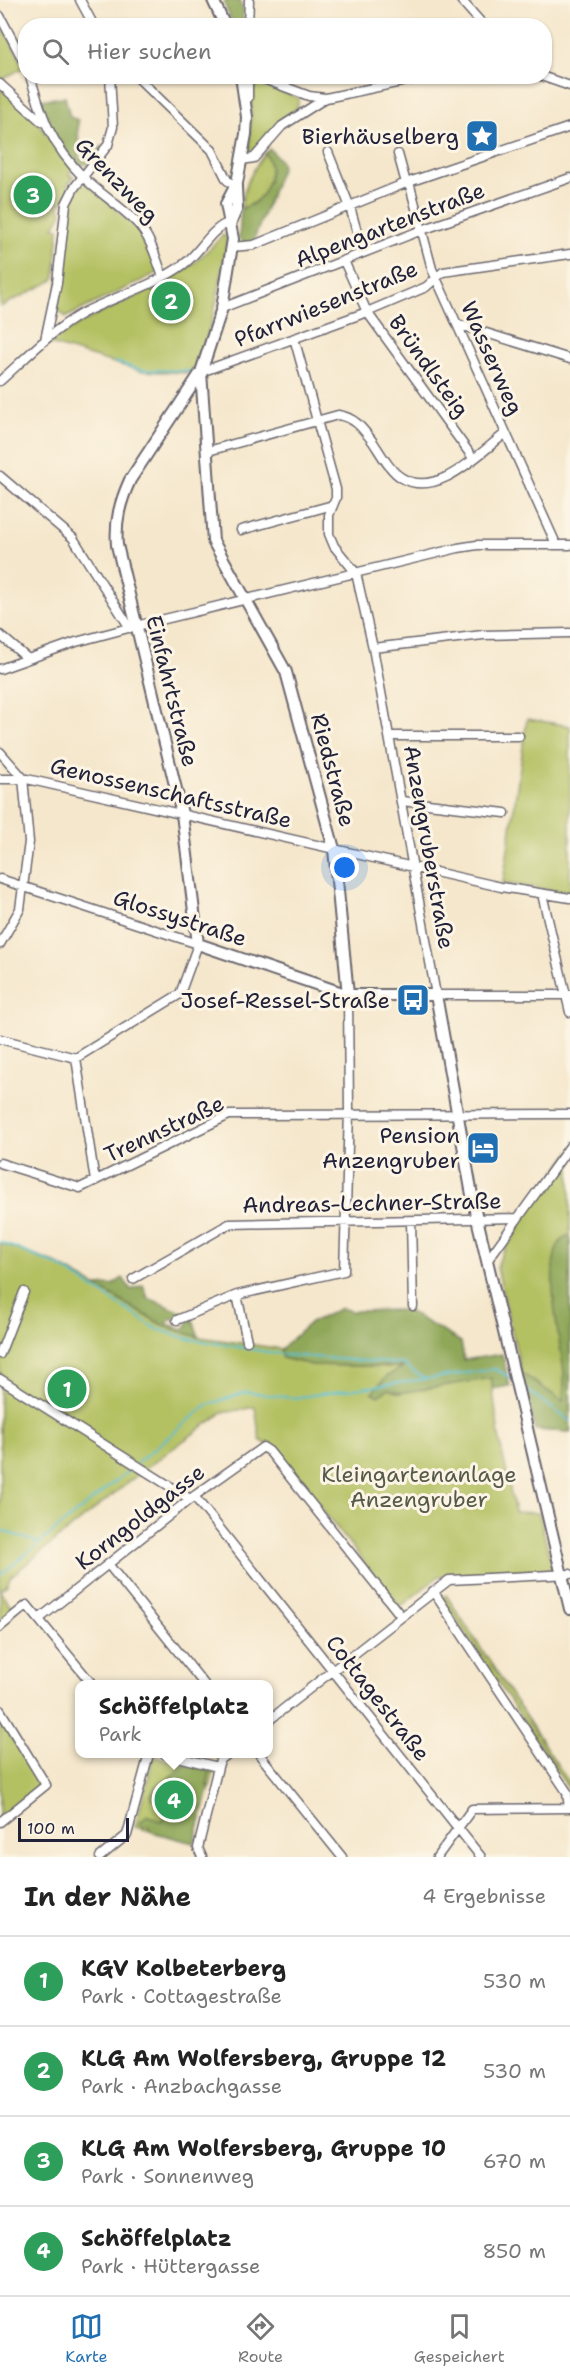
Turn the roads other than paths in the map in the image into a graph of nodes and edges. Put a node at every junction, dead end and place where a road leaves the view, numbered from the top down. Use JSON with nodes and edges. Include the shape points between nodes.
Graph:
{"nodes":[{"id":1,"x":80,"y":0,"type":"edge"},
{"id":2,"x":213,"y":0,"type":"edge"},
{"id":3,"x":249,"y":0,"type":"edge"},
{"id":4,"x":461,"y":0,"type":"edge"},
{"id":5,"x":0,"y":16,"type":"edge"},
{"id":6,"x":90,"y":18,"type":"edge"},
{"id":7,"x":221,"y":18,"type":"edge"},
{"id":8,"x":248,"y":18,"type":"edge"},
{"id":9,"x":477,"y":18,"type":"edge"},
{"id":10,"x":18,"y":51,"type":"edge"},
{"id":11,"x":552,"y":80,"type":"edge"},
{"id":12,"x":0,"y":84,"type":"edge"},
{"id":13,"x":32,"y":84,"type":"edge"},
{"id":14,"x":111,"y":84,"type":"edge"},
{"id":15,"x":144,"y":84,"type":"edge"},
{"id":16,"x":242,"y":84,"type":"edge"},
{"id":17,"x":248,"y":84,"type":"edge"},
{"id":18,"x":277,"y":84,"type":"edge"},
{"id":19,"x":392,"y":84,"type":"edge"},
{"id":20,"x":570,"y":86,"type":"edge"},
{"id":21,"x":326,"y":98,"type":"junction"},
{"id":22,"x":247,"y":117,"type":"junction"},
{"id":23,"x":43,"y":123,"type":"junction"},
{"id":24,"x":570,"y":127,"type":"edge"},
{"id":25,"x":328,"y":152,"type":"dead end"},
{"id":26,"x":398,"y":154,"type":"dead end"},
{"id":27,"x":242,"y":160,"type":"junction"},
{"id":28,"x":82,"y":176,"type":"junction"},
{"id":29,"x":570,"y":178,"type":"edge"},
{"id":30,"x":407,"y":183,"type":"junction"},
{"id":31,"x":236,"y":187,"type":"junction"},
{"id":32,"x":350,"y":207,"type":"junction"},
{"id":33,"x":231,"y":222,"type":"junction"},
{"id":34,"x":422,"y":230,"type":"junction"},
{"id":35,"x":232,"y":247,"type":"junction"},
{"id":36,"x":363,"y":253,"type":"junction"},
{"id":37,"x":570,"y":254,"type":"edge"},
{"id":38,"x":344,"y":261,"type":"junction"},
{"id":39,"x":163,"y":277,"type":"junction"},
{"id":40,"x":436,"y":277,"type":"junction"},
{"id":41,"x":222,"y":308,"type":"junction"},
{"id":42,"x":367,"y":312,"type":"junction"},
{"id":43,"x":457,"y":324,"type":"junction"},
{"id":44,"x":294,"y":339,"type":"junction"},
{"id":45,"x":45,"y":340,"type":"junction"},
{"id":46,"x":570,"y":359,"type":"edge"},
{"id":47,"x":201,"y":372,"type":"junction"},
{"id":48,"x":0,"y":381,"type":"edge"},
{"id":49,"x":317,"y":420,"type":"junction"},
{"id":50,"x":506,"y":433,"type":"junction"},
{"id":51,"x":208,"y":451,"type":"junction"},
{"id":52,"x":473,"y":458,"type":"junction"},
{"id":53,"x":0,"y":476,"type":"edge"},
{"id":54,"x":333,"y":505,"type":"junction"},
{"id":55,"x":241,"y":530,"type":"dead end"},
{"id":56,"x":556,"y":544,"type":"junction"},
{"id":57,"x":570,"y":545,"type":"edge"},
{"id":58,"x":356,"y":573,"type":"junction"},
{"id":59,"x":245,"y":600,"type":"junction"},
{"id":60,"x":133,"y":627,"type":"junction"},
{"id":61,"x":570,"y":633,"type":"edge"},
{"id":62,"x":0,"y":635,"type":"edge"},
{"id":63,"x":373,"y":648,"type":"junction"},
{"id":64,"x":27,"y":658,"type":"junction"},
{"id":65,"x":0,"y":669,"type":"edge"},
{"id":66,"x":390,"y":736,"type":"junction"},
{"id":67,"x":519,"y":736,"type":"dead end"},
{"id":68,"x":0,"y":752,"type":"edge"},
{"id":69,"x":23,"y":778,"type":"junction"},
{"id":70,"x":0,"y":779,"type":"edge"},
{"id":71,"x":402,"y":801,"type":"junction"},
{"id":72,"x":505,"y":813,"type":"dead end"},
{"id":73,"x":182,"y":814,"type":"junction"},
{"id":74,"x":334,"y":849,"type":"junction"},
{"id":75,"x":413,"y":867,"type":"junction"},
{"id":76,"x":0,"y":879,"type":"edge"},
{"id":77,"x":23,"y":886,"type":"junction"},
{"id":78,"x":542,"y":894,"type":"junction"},
{"id":79,"x":570,"y":898,"type":"edge"},
{"id":80,"x":0,"y":944,"type":"edge"},
{"id":81,"x":198,"y":944,"type":"junction"},
{"id":82,"x":348,"y":995,"type":"junction"},
{"id":83,"x":436,"y":995,"type":"junction"},
{"id":84,"x":568,"y":995,"type":"edge"},
{"id":85,"x":570,"y":1012,"type":"edge"},
{"id":86,"x":0,"y":1039,"type":"edge"},
{"id":87,"x":76,"y":1058,"type":"junction"},
{"id":88,"x":349,"y":1113,"type":"junction"},
{"id":89,"x":457,"y":1113,"type":"junction"},
{"id":90,"x":570,"y":1114,"type":"edge"},
{"id":91,"x":570,"y":1146,"type":"edge"},
{"id":92,"x":0,"y":1163,"type":"edge"},
{"id":93,"x":95,"y":1181,"type":"junction"},
{"id":94,"x":517,"y":1218,"type":"junction"},
{"id":95,"x":476,"y":1219,"type":"junction"},
{"id":96,"x":411,"y":1221,"type":"junction"},
{"id":97,"x":345,"y":1224,"type":"junction"},
{"id":98,"x":487,"y":1261,"type":"junction"},
{"id":99,"x":133,"y":1279,"type":"dead end"},
{"id":100,"x":24,"y":1292,"type":"dead end"},
{"id":101,"x":237,"y":1295,"type":"junction"},
{"id":102,"x":413,"y":1306,"type":"dead end"},
{"id":103,"x":177,"y":1320,"type":"dead end"},
{"id":104,"x":247,"y":1341,"type":"dead end"},
{"id":105,"x":0,"y":1354,"type":"edge"},
{"id":106,"x":0,"y":1379,"type":"edge"},
{"id":107,"x":192,"y":1497,"type":"junction"},
{"id":108,"x":108,"y":1564,"type":"junction"},
{"id":109,"x":565,"y":1574,"type":"edge"},
{"id":110,"x":433,"y":1591,"type":"junction"},
{"id":111,"x":570,"y":1609,"type":"edge"},
{"id":112,"x":400,"y":1616,"type":"junction"},
{"id":113,"x":39,"y":1619,"type":"junction"},
{"id":114,"x":570,"y":1621,"type":"edge"},
{"id":115,"x":0,"y":1627,"type":"edge"},
{"id":116,"x":334,"y":1670,"type":"junction"},
{"id":117,"x":89,"y":1680,"type":"edge"},
{"id":118,"x":201,"y":1680,"type":"edge"},
{"id":119,"x":0,"y":1710,"type":"edge"},
{"id":120,"x":273,"y":1717,"type":"edge"},
{"id":121,"x":148,"y":1758,"type":"edge"},
{"id":122,"x":181,"y":1758,"type":"edge"},
{"id":123,"x":223,"y":1758,"type":"edge"},
{"id":124,"x":262,"y":1758,"type":"edge"},
{"id":125,"x":218,"y":1767,"type":"junction"},
{"id":126,"x":570,"y":1808,"type":"edge"},
{"id":127,"x":0,"y":1822,"type":"edge"},
{"id":128,"x":458,"y":1828,"type":"junction"},
{"id":129,"x":100,"y":1857,"type":"edge"},
{"id":130,"x":202,"y":1857,"type":"edge"},
{"id":131,"x":342,"y":1857,"type":"edge"},
{"id":132,"x":437,"y":1857,"type":"edge"},
{"id":133,"x":481,"y":1857,"type":"edge"}],
"edges":[{"from":1,"to":6,"type":"street"},
{"from":2,"to":7,"type":"street"},
{"from":3,"to":8,"type":"street"},
{"from":4,"to":9,"type":"street"},
{"from":5,"to":10,"type":"street"},
{"from":11,"to":20,"type":"street"},
{"from":12,"to":23,"type":"street"},
{"from":13,"to":23,"type":"street","name":"Grenzweg"},
{"from":14,"to":28,"type":"street","via":[[114,126],[108,145]]},
{"from":15,"to":31,"type":"street","via":[[212,150],[227,180]]},
{"from":16,"to":22,"type":"street","name":"Einfahrtstraße"},
{"from":17,"to":22,"type":"street"},
{"from":18,"to":21,"type":"street"},
{"from":19,"to":21,"type":"street"},
{"from":21,"to":27,"type":"street","via":[[282,126],[254,158]]},
{"from":22,"to":27,"type":"street","name":"Einfahrtstraße"},
{"from":23,"to":28,"type":"street","name":"Grenzweg"},
{"from":24,"to":30,"type":"street"},
{"from":25,"to":32,"type":"street"},
{"from":26,"to":30,"type":"street","name":"Wasserweg"},
{"from":27,"to":31,"type":"street","name":"Einfahrtstraße"},
{"from":28,"to":39,"type":"street","name":"Grenzweg","via":[[137,223]]},
{"from":28,"to":45,"type":"street","via":[[66,204],[57,283]]},
{"from":29,"to":34,"type":"street","name":"Alpengartenstraße"},
{"from":30,"to":32,"type":"street"},
{"from":30,"to":34,"type":"street","name":"Wasserweg"},
{"from":31,"to":33,"type":"street","name":"Einfahrtstraße","via":[[237,208]]},
{"from":32,"to":35,"type":"street","via":[[254,245]]},
{"from":32,"to":36,"type":"street"},
{"from":33,"to":35,"type":"street","name":"Einfahrtstraße"},
{"from":33,"to":39,"type":"street","via":[[217,229],[191,259]]},
{"from":34,"to":36,"type":"street","name":"Alpengartenstraße"},
{"from":34,"to":40,"type":"street","name":"Wasserweg"},
{"from":35,"to":41,"type":"street","name":"Einfahrtstraße"},
{"from":36,"to":38,"type":"street","name":"Alpengartenstraße"},
{"from":37,"to":40,"type":"street","name":"Pfarrwiesenstraße","via":[[443,272]]},
{"from":38,"to":41,"type":"street","name":"Alpengartenstraße"},
{"from":38,"to":42,"type":"street","name":"Bründlsteig"},
{"from":39,"to":45,"type":"street","via":[[89,310]]},
{"from":40,"to":42,"type":"street","name":"Pfarrwiesenstraße","via":[[426,286]]},
{"from":40,"to":43,"type":"street","name":"Wasserweg"},
{"from":41,"to":47,"type":"street","name":"Einfahrtstraße"},
{"from":42,"to":44,"type":"street","name":"Pfarrwiesenstraße"},
{"from":42,"to":52,"type":"street","name":"Bründlsteig"},
{"from":43,"to":46,"type":"street"},
{"from":43,"to":50,"type":"street","name":"Wasserweg"},
{"from":44,"to":47,"type":"street","name":"Pfarrwiesenstraße"},
{"from":44,"to":49,"type":"street","name":"Anzengruberstraße"},
{"from":45,"to":48,"type":"street"},
{"from":47,"to":51,"type":"street","name":"Riedstraße"},
{"from":47,"to":60,"type":"street","name":"Einfahrtstraße","via":[[130,480],[118,510],[117,545]]},
{"from":49,"to":51,"type":"street"},
{"from":49,"to":52,"type":"street","via":[[338,415],[350,417],[360,424],[401,478],[417,483],[445,478]]},
{"from":49,"to":54,"type":"street","name":"Anzengruberstraße","via":[[336,489]]},
{"from":50,"to":52,"type":"street"},
{"from":50,"to":56,"type":"street","name":"Wasserweg"},
{"from":51,"to":59,"type":"street","name":"Riedstraße","via":[[213,541]]},
{"from":53,"to":60,"type":"street","via":[[73,538]]},
{"from":54,"to":55,"type":"street"},
{"from":54,"to":58,"type":"street","name":"Anzengruberstraße","via":[[328,521],[331,540]]},
{"from":56,"to":57,"type":"street"},
{"from":56,"to":58,"type":"street","via":[[468,547]]},
{"from":58,"to":59,"type":"street"},
{"from":58,"to":63,"type":"street","name":"Anzengruberstraße"},
{"from":59,"to":60,"type":"street"},
{"from":59,"to":74,"type":"street","name":"Riedstraße","via":[[286,672]]},
{"from":60,"to":64,"type":"street"},
{"from":60,"to":73,"type":"street","name":"Einfahrtstraße"},
{"from":61,"to":63,"type":"street","via":[[483,635]]},
{"from":62,"to":64,"type":"street"},
{"from":63,"to":66,"type":"street","name":"Anzengruberstraße"},
{"from":64,"to":65,"type":"street"},
{"from":66,"to":67,"type":"street"},
{"from":66,"to":71,"type":"street","name":"Anzengruberstraße"},
{"from":68,"to":69,"type":"street"},
{"from":69,"to":70,"type":"street","name":"Genossenschaftsstraße"},
{"from":69,"to":73,"type":"street","name":"Genossenschaftsstraße"},
{"from":69,"to":77,"type":"street","via":[[29,842]]},
{"from":71,"to":72,"type":"street"},
{"from":71,"to":75,"type":"street","name":"Anzengruberstraße"},
{"from":73,"to":74,"type":"street","name":"Genossenschaftsstraße"},
{"from":73,"to":81,"type":"street","name":"Einfahrtstraße"},
{"from":74,"to":75,"type":"street","name":"Genossenschaftsstraße"},
{"from":74,"to":82,"type":"street","name":"Riedstraße"},
{"from":75,"to":78,"type":"street","name":"Genossenschaftsstraße"},
{"from":75,"to":83,"type":"street","name":"Anzengruberstraße"},
{"from":76,"to":77,"type":"street","name":"Glossystraße"},
{"from":77,"to":80,"type":"street","via":[[19,910]]},
{"from":77,"to":81,"type":"street","name":"Glossystraße"},
{"from":78,"to":79,"type":"street","name":"Genossenschaftsstraße"},
{"from":78,"to":84,"type":"street"},
{"from":81,"to":82,"type":"street","name":"Glossystraße"},
{"from":81,"to":87,"type":"street","name":"Einfahrtstraße","via":[[180,994]]},
{"from":82,"to":83,"type":"street"},
{"from":82,"to":88,"type":"street","name":"Riedstraße"},
{"from":83,"to":84,"type":"street"},
{"from":83,"to":89,"type":"street","name":"Anzengruberstraße"},
{"from":84,"to":85,"type":"street"},
{"from":86,"to":87,"type":"street"},
{"from":87,"to":93,"type":"street"},
{"from":88,"to":89,"type":"street","name":"Trennstraße"},
{"from":88,"to":93,"type":"street","name":"Trennstraße","via":[[229,1115]]},
{"from":88,"to":97,"type":"street","name":"Riedstraße"},
{"from":89,"to":90,"type":"street","name":"Trennstraße"},
{"from":89,"to":95,"type":"street","name":"Anzengruberstraße"},
{"from":91,"to":94,"type":"street"},
{"from":92,"to":93,"type":"street","name":"Trennstraße","via":[[80,1188]]},
{"from":94,"to":95,"type":"street","name":"Andreas-Lechner-Straße"},
{"from":94,"to":98,"type":"street"},
{"from":95,"to":96,"type":"street","name":"Andreas-Lechner-Straße"},
{"from":95,"to":98,"type":"street","name":"Anzengruberstraße"},
{"from":96,"to":97,"type":"street","name":"Andreas-Lechner-Straße"},
{"from":96,"to":102,"type":"street"},
{"from":97,"to":99,"type":"street","name":"Andreas-Lechner-Straße","via":[[229,1224]]},
{"from":97,"to":101,"type":"street","name":"Riedstraße","via":[[344,1271]]},
{"from":98,"to":109,"type":"street","name":"Anzengruberstraße"},
{"from":100,"to":105,"type":"street"},
{"from":101,"to":103,"type":"street"},
{"from":101,"to":104,"type":"street"},
{"from":106,"to":107,"type":"street","name":"Cottagestraße"},
{"from":107,"to":108,"type":"street","name":"Korngoldgasse"},
{"from":107,"to":112,"type":"street","name":"Korngoldgasse","via":[[265,1448]]},
{"from":107,"to":116,"type":"street","name":"Cottagestraße"},
{"from":108,"to":113,"type":"street","name":"Korngoldgasse"},
{"from":108,"to":118,"type":"street"},
{"from":109,"to":110,"type":"street","via":[[449,1580]]},
{"from":109,"to":111,"type":"street"},
{"from":109,"to":114,"type":"street"},
{"from":110,"to":112,"type":"street"},
{"from":110,"to":126,"type":"street","via":[[567,1792]]},
{"from":112,"to":116,"type":"street"},
{"from":113,"to":115,"type":"street","via":[[27,1605]]},
{"from":113,"to":117,"type":"street"},
{"from":116,"to":120,"type":"street"},
{"from":116,"to":128,"type":"street","name":"Cottagestraße"},
{"from":119,"to":127,"type":"street","via":[[46,1785]]},
{"from":121,"to":129,"type":"street","via":[[127,1835]]},
{"from":122,"to":125,"type":"street"},
{"from":123,"to":125,"type":"street"},
{"from":124,"to":131,"type":"street"},
{"from":125,"to":130,"type":"street","via":[[198,1848]]},
{"from":126,"to":128,"type":"street","via":[[472,1809]]},
{"from":128,"to":132,"type":"street"},
{"from":128,"to":133,"type":"street","name":"Cottagestraße"}]}
